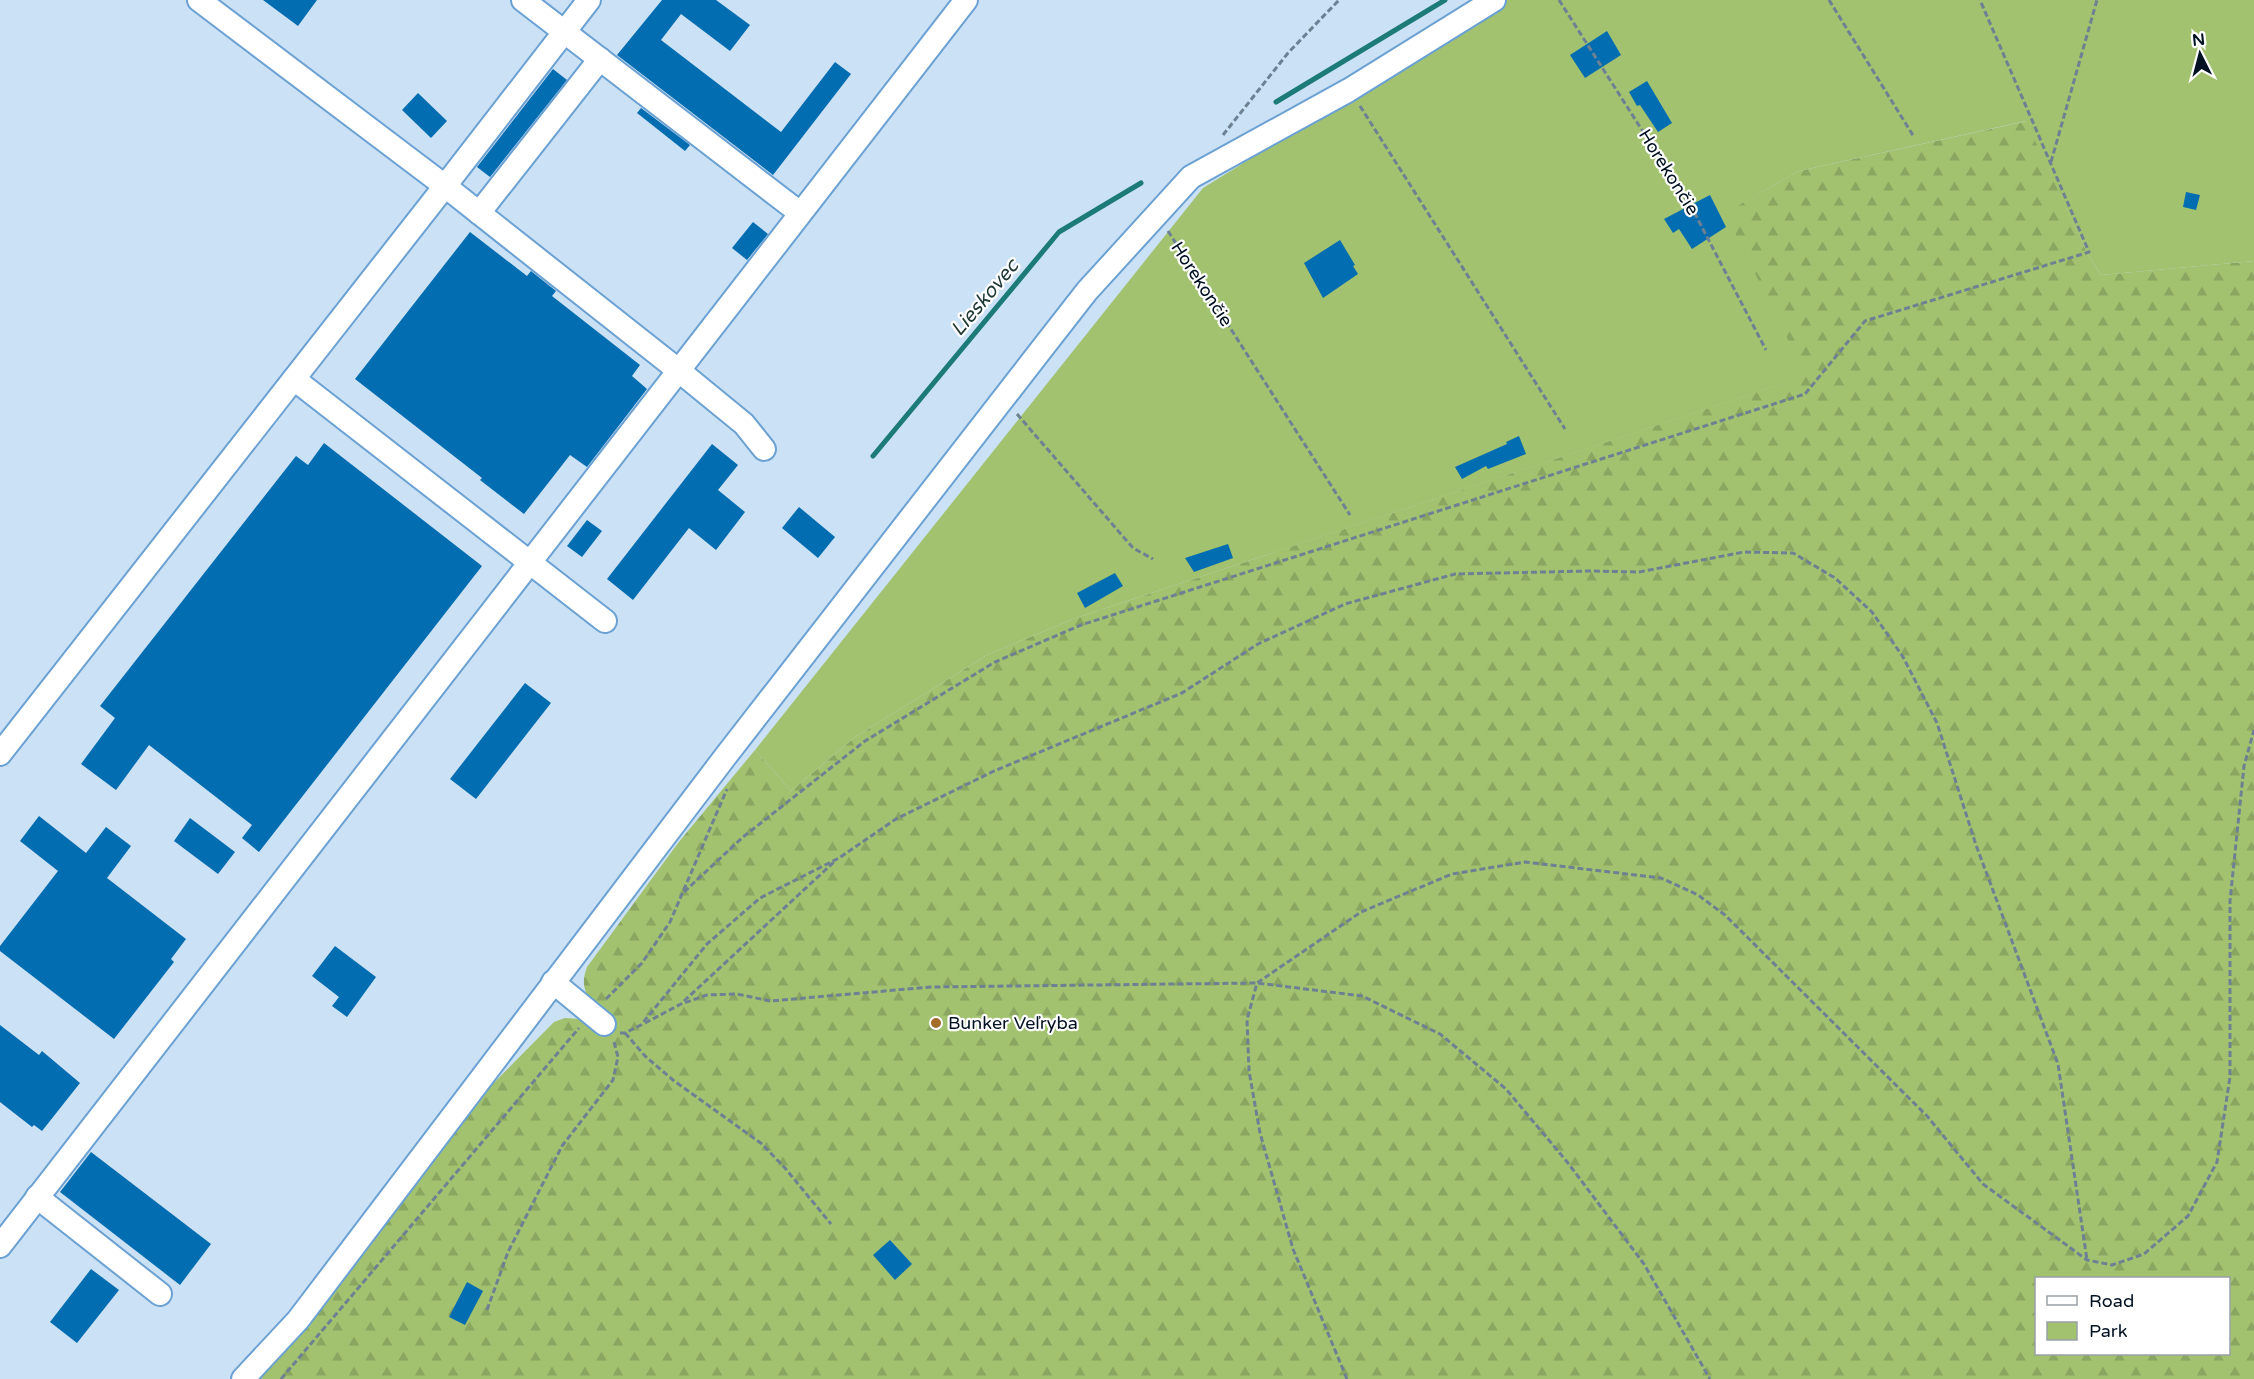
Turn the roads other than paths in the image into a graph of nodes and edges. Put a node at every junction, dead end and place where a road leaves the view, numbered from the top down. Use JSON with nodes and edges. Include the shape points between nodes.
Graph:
{"nodes":[{"id":1,"x":199,"y":0,"type":"edge"},
{"id":2,"x":524,"y":0,"type":"edge"},
{"id":3,"x":589,"y":0,"type":"edge"},
{"id":4,"x":966,"y":0,"type":"edge"},
{"id":5,"x":1494,"y":0,"type":"edge"},
{"id":6,"x":564,"y":32,"type":"junction"},
{"id":7,"x":600,"y":59,"type":"junction"},
{"id":8,"x":445,"y":186,"type":"junction"},
{"id":9,"x":479,"y":213,"type":"junction"},
{"id":10,"x":800,"y":213,"type":"junction"},
{"id":11,"x":678,"y":370,"type":"junction"},
{"id":12,"x":294,"y":379,"type":"junction"},
{"id":13,"x":764,"y":449,"type":"dead end"},
{"id":14,"x":530,"y":562,"type":"junction"},
{"id":15,"x":605,"y":621,"type":"dead end"},
{"id":16,"x":0,"y":754,"type":"edge"},
{"id":17,"x":553,"y":982,"type":"junction"},
{"id":18,"x":610,"y":1023,"type":"road end"},
{"id":19,"x":38,"y":1197,"type":"junction"},
{"id":20,"x":0,"y":1246,"type":"edge"},
{"id":21,"x":160,"y":1294,"type":"dead end"},
{"id":22,"x":243,"y":1379,"type":"edge"}],
"edges":[{"from":1,"to":8,"type":"lane"},
{"from":2,"to":6,"type":"lane"},
{"from":3,"to":6,"type":"lane"},
{"from":4,"to":10,"type":"lane"},
{"from":5,"to":17,"type":"lane","via":[[1310,112],[1191,177],[1087,291]]},
{"from":6,"to":7,"type":"lane"},
{"from":6,"to":8,"type":"lane"},
{"from":7,"to":9,"type":"lane"},
{"from":7,"to":10,"type":"lane"},
{"from":8,"to":9,"type":"lane"},
{"from":8,"to":12,"type":"lane"},
{"from":9,"to":11,"type":"lane"},
{"from":10,"to":11,"type":"lane"},
{"from":11,"to":13,"type":"lane","via":[[744,424]]},
{"from":11,"to":14,"type":"lane"},
{"from":12,"to":14,"type":"lane"},
{"from":12,"to":16,"type":"lane"},
{"from":14,"to":15,"type":"lane"},
{"from":14,"to":19,"type":"lane"},
{"from":17,"to":18,"type":"lane"},
{"from":17,"to":22,"type":"lane","via":[[298,1320]]},
{"from":19,"to":20,"type":"lane"},
{"from":19,"to":21,"type":"lane"}]}
